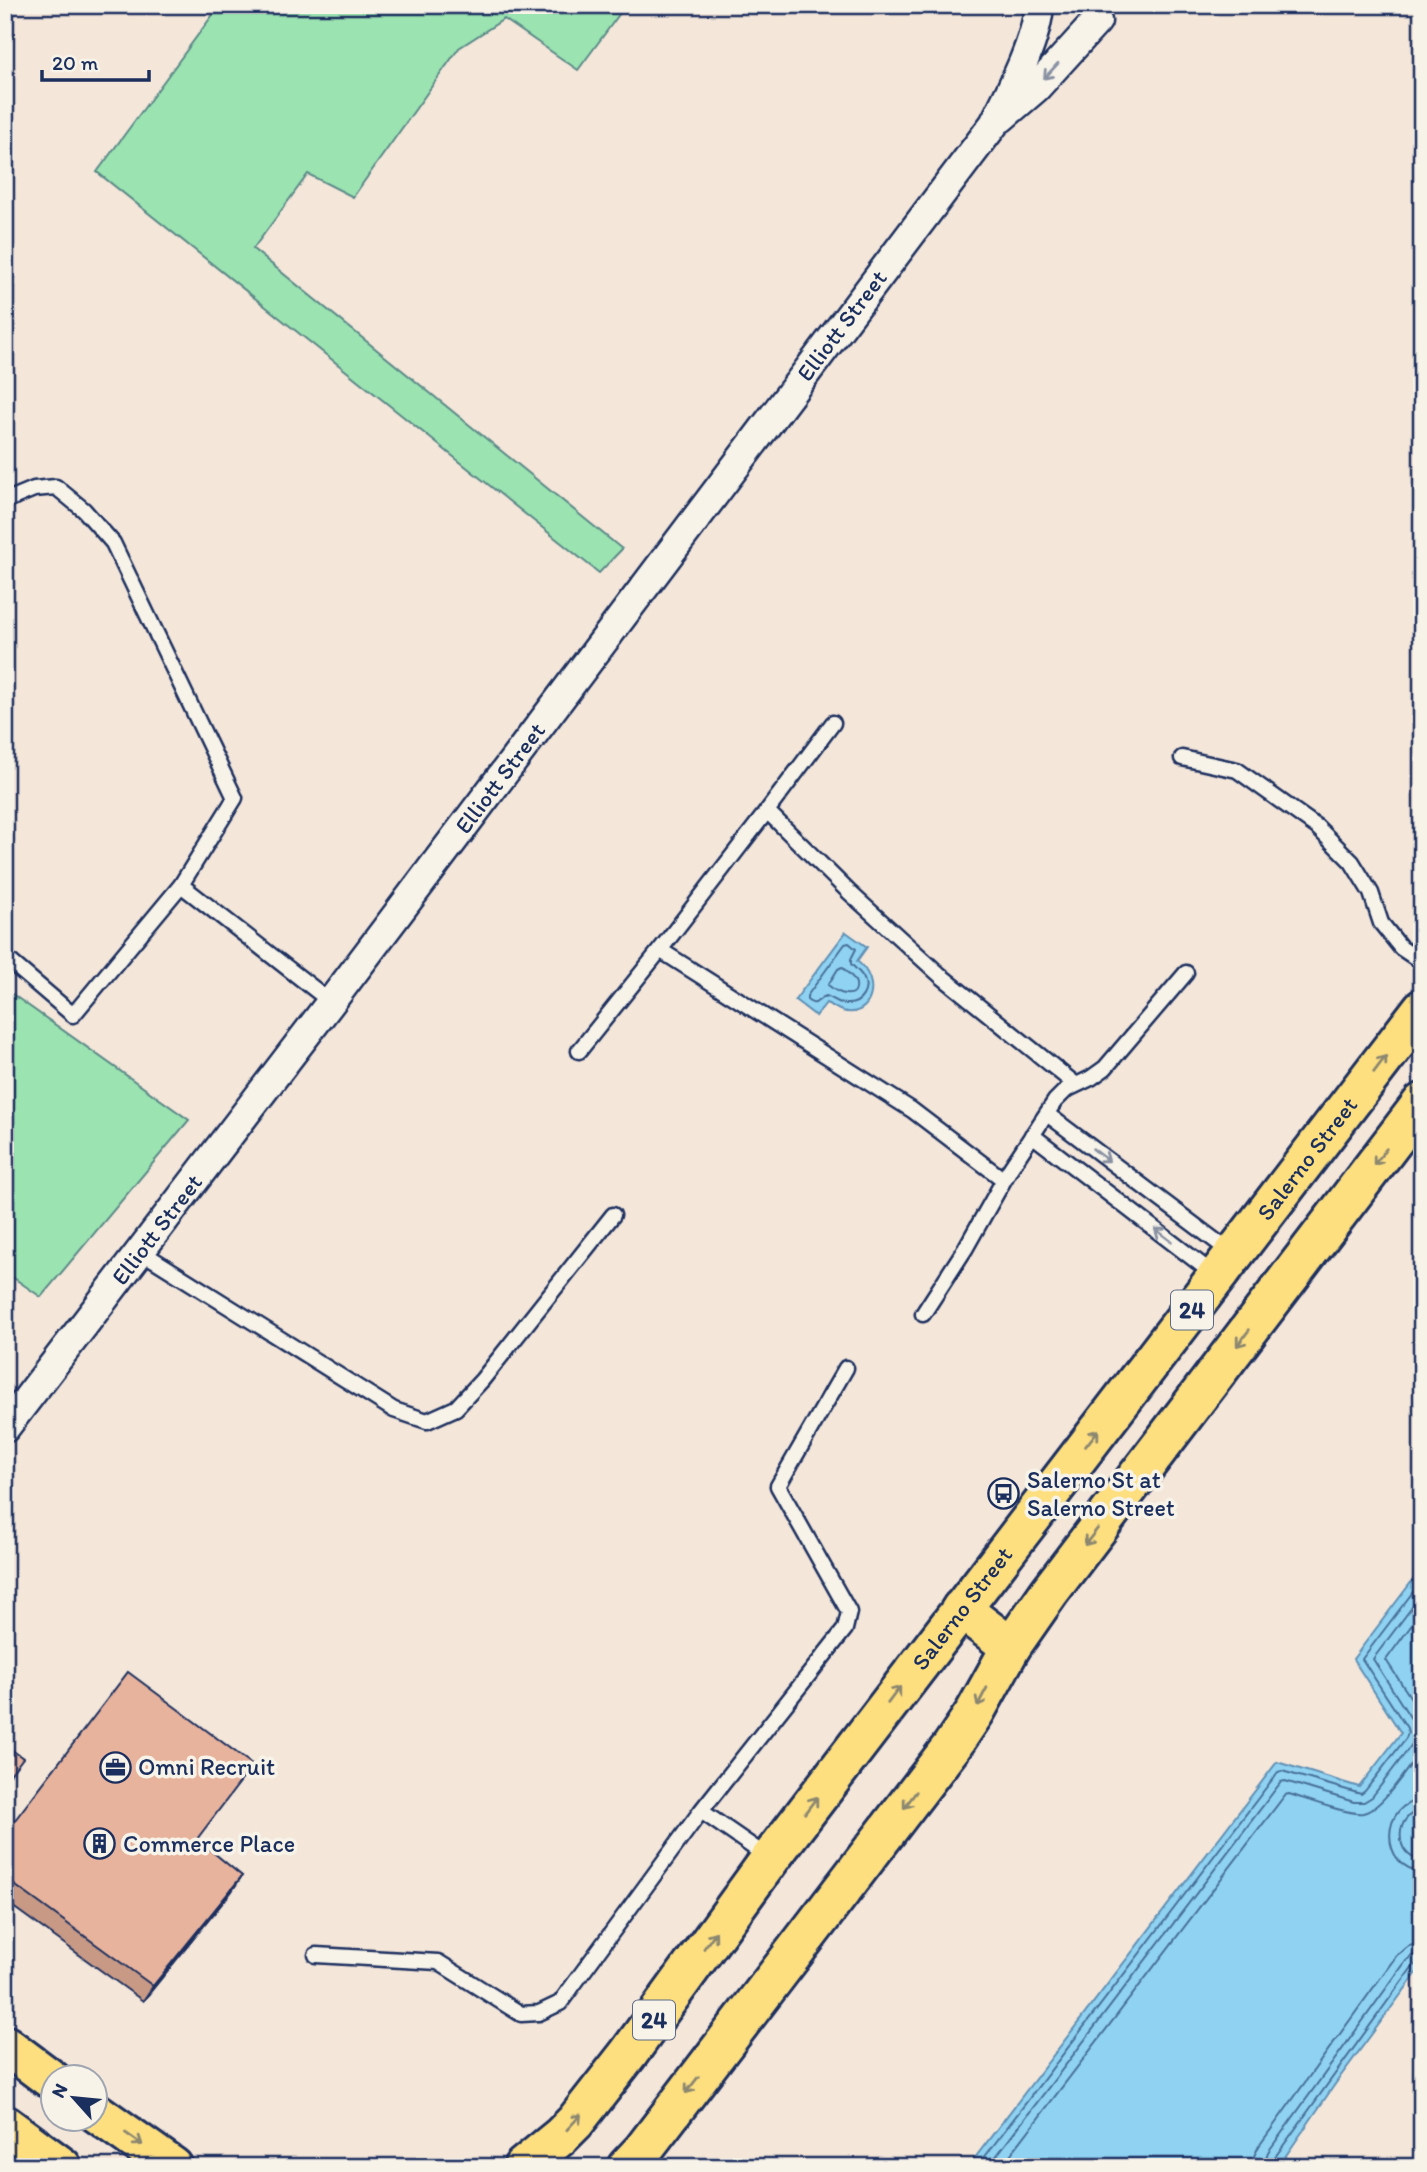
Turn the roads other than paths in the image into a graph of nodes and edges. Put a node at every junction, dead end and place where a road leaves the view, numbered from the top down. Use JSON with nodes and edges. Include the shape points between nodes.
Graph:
{"nodes":[{"id":1,"x":1040,"y":5,"type":"edge"},
{"id":2,"x":1103,"y":12,"type":"edge"},
{"id":3,"x":994,"y":124,"type":"junction"},
{"id":4,"x":5,"y":501,"type":"edge"},
{"id":5,"x":833,"y":723,"type":"dead end"},
{"id":6,"x":1182,"y":758,"type":"dead end"},
{"id":7,"x":767,"y":811,"type":"junction"},
{"id":8,"x":181,"y":885,"type":"junction"},
{"id":9,"x":660,"y":950,"type":"junction"},
{"id":10,"x":5,"y":957,"type":"edge"},
{"id":11,"x":1422,"y":962,"type":"edge"},
{"id":12,"x":1186,"y":973,"type":"dead end"},
{"id":13,"x":331,"y":1002,"type":"junction"},
{"id":14,"x":1422,"y":1009,"type":"edge"},
{"id":15,"x":579,"y":1051,"type":"dead end"},
{"id":16,"x":1075,"y":1084,"type":"junction"},
{"id":17,"x":1422,"y":1103,"type":"edge"},
{"id":18,"x":1047,"y":1114,"type":"junction"},
{"id":19,"x":1032,"y":1135,"type":"junction"},
{"id":20,"x":1004,"y":1180,"type":"junction"},
{"id":21,"x":613,"y":1215,"type":"dead end"},
{"id":22,"x":139,"y":1251,"type":"junction"},
{"id":23,"x":1226,"y":1266,"type":"junction"},
{"id":24,"x":923,"y":1314,"type":"dead end"},
{"id":25,"x":846,"y":1368,"type":"dead end"},
{"id":26,"x":5,"y":1429,"type":"edge"},
{"id":27,"x":961,"y":1609,"type":"junction"},
{"id":28,"x":1011,"y":1647,"type":"junction"},
{"id":29,"x":701,"y":1811,"type":"junction"},
{"id":30,"x":770,"y":1859,"type":"junction"},
{"id":31,"x":316,"y":1955,"type":"dead end"},
{"id":32,"x":5,"y":2045,"type":"edge"},
{"id":33,"x":38,"y":2070,"type":"edge"},
{"id":34,"x":108,"y":2121,"type":"edge"},
{"id":35,"x":5,"y":2125,"type":"edge"},
{"id":36,"x":631,"y":2163,"type":"edge"},
{"id":37,"x":62,"y":2167,"type":"edge"},
{"id":38,"x":173,"y":2167,"type":"edge"},
{"id":39,"x":523,"y":2167,"type":"edge"}],
"edges":[{"from":1,"to":2,"type":"street","via":[[1050,22],[1061,29],[1080,31]]},
{"from":1,"to":3,"type":"street","name":"Elliott Street","via":[[1020,68]]},
{"from":2,"to":3,"type":"street","name":"Elliott Street","one_way":true,"via":[[1036,88]]},
{"from":3,"to":13,"type":"street","name":"Elliott Street"},
{"from":4,"to":8,"type":"lane","via":[[34,489],[56,487],[113,543],[235,798]]},
{"from":5,"to":7,"type":"lane"},
{"from":6,"to":11,"type":"lane","via":[[1237,770],[1317,827],[1352,862],[1371,893],[1381,923],[1401,948]]},
{"from":7,"to":9,"type":"lane"},
{"from":7,"to":16,"type":"lane","via":[[922,959]]},
{"from":8,"to":10,"type":"lane","via":[[73,1014]]},
{"from":8,"to":13,"type":"lane"},
{"from":9,"to":15,"type":"lane"},
{"from":9,"to":20,"type":"lane","via":[[912,1110]]},
{"from":12,"to":16,"type":"lane","via":[[1105,1068]]},
{"from":13,"to":22,"type":"street","name":"Elliott Street"},
{"from":23,"to":14,"type":"main road","name":"Salerno Street","number":"24","one_way":true},
{"from":16,"to":18,"type":"lane"},
{"from":17,"to":28,"type":"main road","number":"24","one_way":true},
{"from":18,"to":19,"type":"lane"},
{"from":18,"to":23,"type":"lane","one_way":true},
{"from":19,"to":20,"type":"lane"},
{"from":23,"to":19,"type":"lane","one_way":true},
{"from":20,"to":24,"type":"lane"},
{"from":21,"to":22,"type":"lane","via":[[482,1380],[456,1408],[427,1421],[394,1410]]},
{"from":22,"to":26,"type":"street","name":"Elliott Street"},
{"from":27,"to":23,"type":"main road","name":"Salerno Street","number":"24","one_way":true},
{"from":25,"to":29,"type":"lane","via":[[778,1486],[849,1612],[845,1629]]},
{"from":27,"to":28,"type":"main road"},
{"from":30,"to":27,"type":"main road","name":"Salerno Street","number":"24","one_way":true},
{"from":28,"to":36,"type":"main road","number":"24","one_way":true,"via":[[952,1746]]},
{"from":29,"to":30,"type":"lane"},
{"from":29,"to":31,"type":"lane","via":[[560,2003],[539,2013],[521,2014],[438,1962]]},
{"from":39,"to":30,"type":"main road","name":"Salerno Street","number":"24","one_way":true,"via":[[590,2104]]},
{"from":32,"to":33,"type":"main road"},
{"from":34,"to":38,"type":"main road","one_way":true},
{"from":35,"to":37,"type":"main road"}]}
